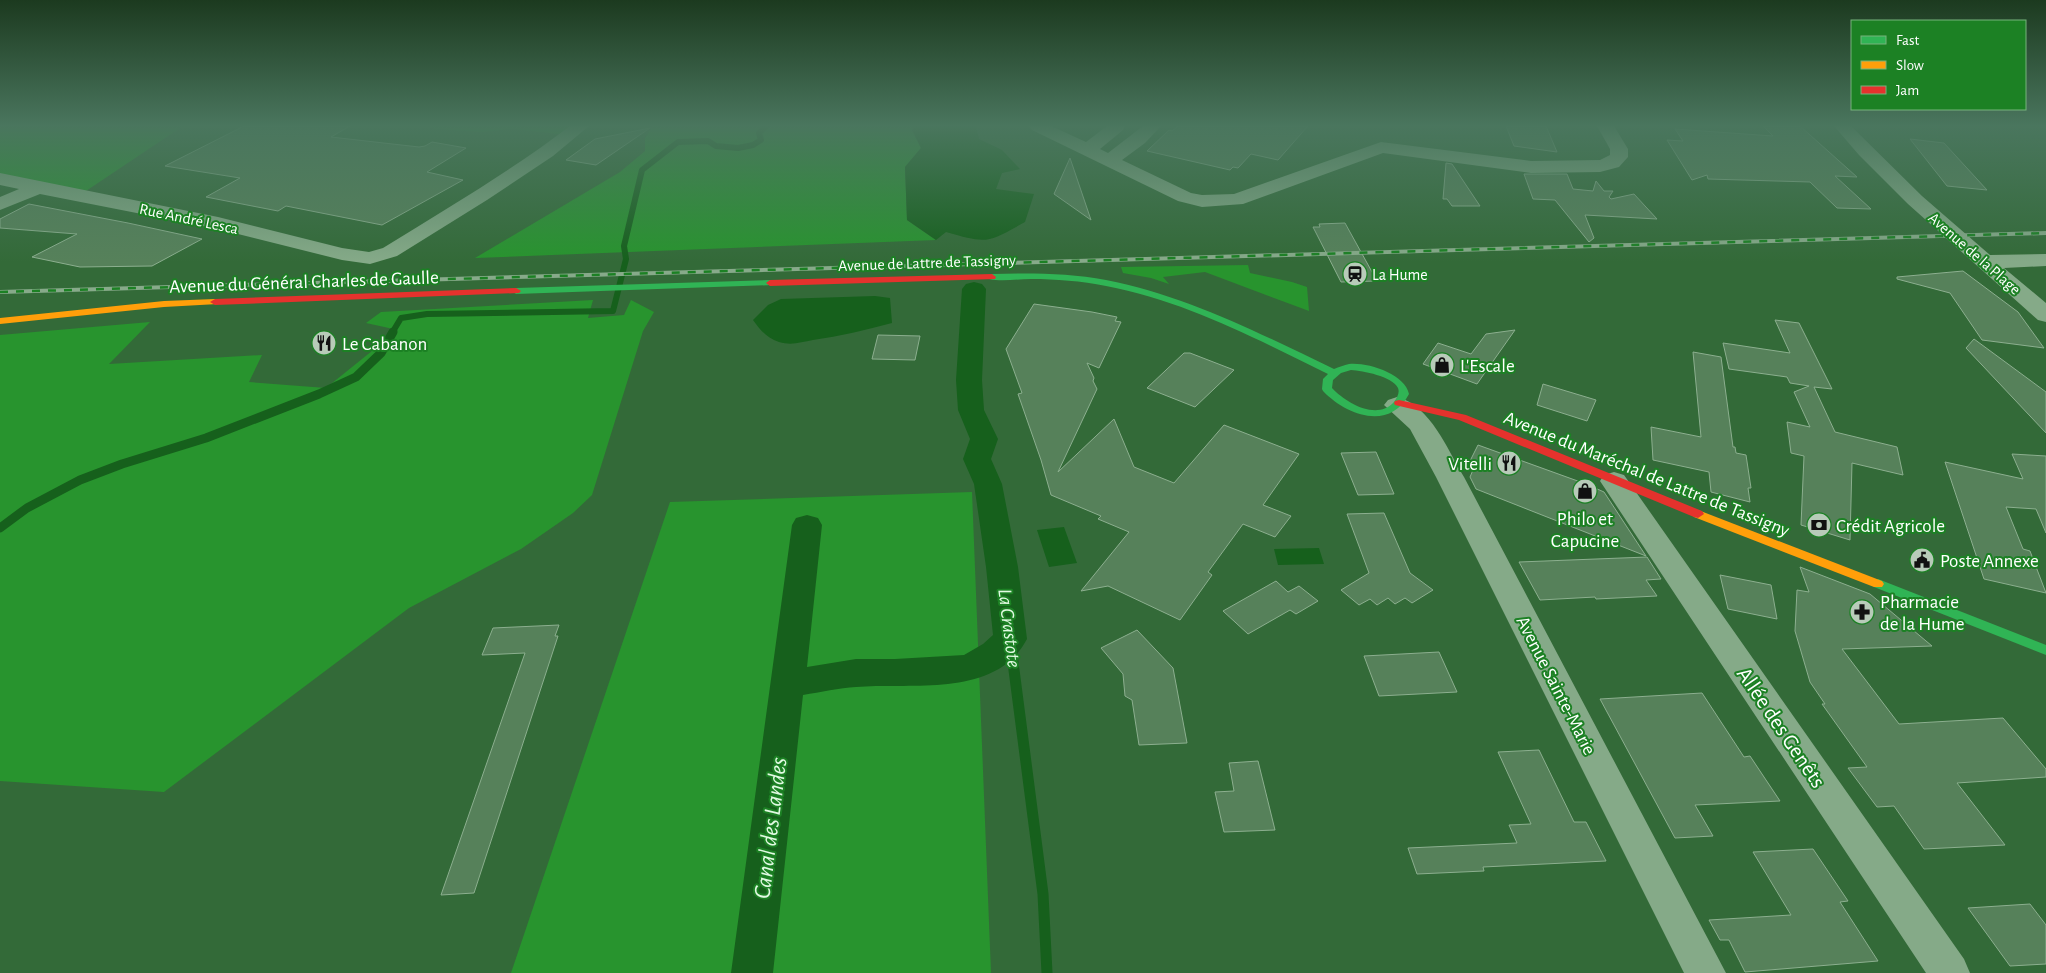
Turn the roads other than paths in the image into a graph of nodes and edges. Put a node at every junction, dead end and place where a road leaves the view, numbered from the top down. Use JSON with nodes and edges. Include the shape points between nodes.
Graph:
{"nodes":[{"id":1,"x":518,"y":171,"type":"edge"},
{"id":2,"x":1130,"y":171,"type":"edge"},
{"id":3,"x":1306,"y":171,"type":"edge"},
{"id":4,"x":1885,"y":171,"type":"edge"},
{"id":5,"x":0,"y":179,"type":"edge"},
{"id":6,"x":38,"y":188,"type":"junction"},
{"id":7,"x":0,"y":204,"type":"edge"},
{"id":8,"x":2046,"y":260,"type":"edge"},
{"id":9,"x":1984,"y":262,"type":"junction"},
{"id":10,"x":610,"y":288,"type":"joint"},
{"id":11,"x":2046,"y":315,"type":"edge"},
{"id":12,"x":0,"y":321,"type":"edge"},
{"id":13,"x":1333,"y":372,"type":"junction"},
{"id":14,"x":1404,"y":397,"type":"junction"},
{"id":15,"x":1446,"y":402,"type":"dead end"},
{"id":16,"x":1614,"y":481,"type":"junction"},
{"id":17,"x":1686,"y":496,"type":"dead end"},
{"id":18,"x":2046,"y":650,"type":"edge"},
{"id":19,"x":1706,"y":973,"type":"edge"},
{"id":20,"x":1950,"y":973,"type":"edge"}],
"edges":[{"from":1,"to":6,"type":"street","name":"Rue André Lesca","via":[[390,252],[364,258],[218,223]]},
{"from":2,"to":3,"type":"street","via":[[1185,197],[1229,202],[1252,196]]},
{"from":4,"to":9,"type":"street","name":"Avenue de la Plage"},
{"from":5,"to":6,"type":"street","name":"Rue André Lesca"},
{"from":6,"to":7,"type":"street"},
{"from":8,"to":9,"type":"street"},
{"from":9,"to":11,"type":"street","name":"Avenue de la Plage"},
{"from":10,"to":12,"type":"main road","name":"Avenue du Général Charles de Gaulle","via":[[164,304]]},
{"from":10,"to":13,"type":"main road","name":"Avenue de Lattre de Tassigny","via":[[1037,276],[1078,280],[1127,288],[1159,298],[1271,342]]},
{"from":13,"to":14,"type":"main road","via":[[1351,366],[1387,374]]},
{"from":13,"to":14,"type":"main road","via":[[1327,380],[1327,389],[1333,398],[1363,411],[1388,409]]},
{"from":14,"to":16,"type":"main road","name":"Avenue du Maréchal de Lattre de Tassigny","via":[[1462,417]]},
{"from":14,"to":19,"type":"street","name":"Avenue Sainte-Marie","via":[[1450,476]]},
{"from":15,"to":17,"type":"main road","name":"Avenue du Maréchal de Lattre de Tassigny"},
{"from":16,"to":18,"type":"main road","name":"Avenue du Maréchal de Lattre de Tassigny"},
{"from":16,"to":20,"type":"street","name":"Allée des Genêts"}]}
